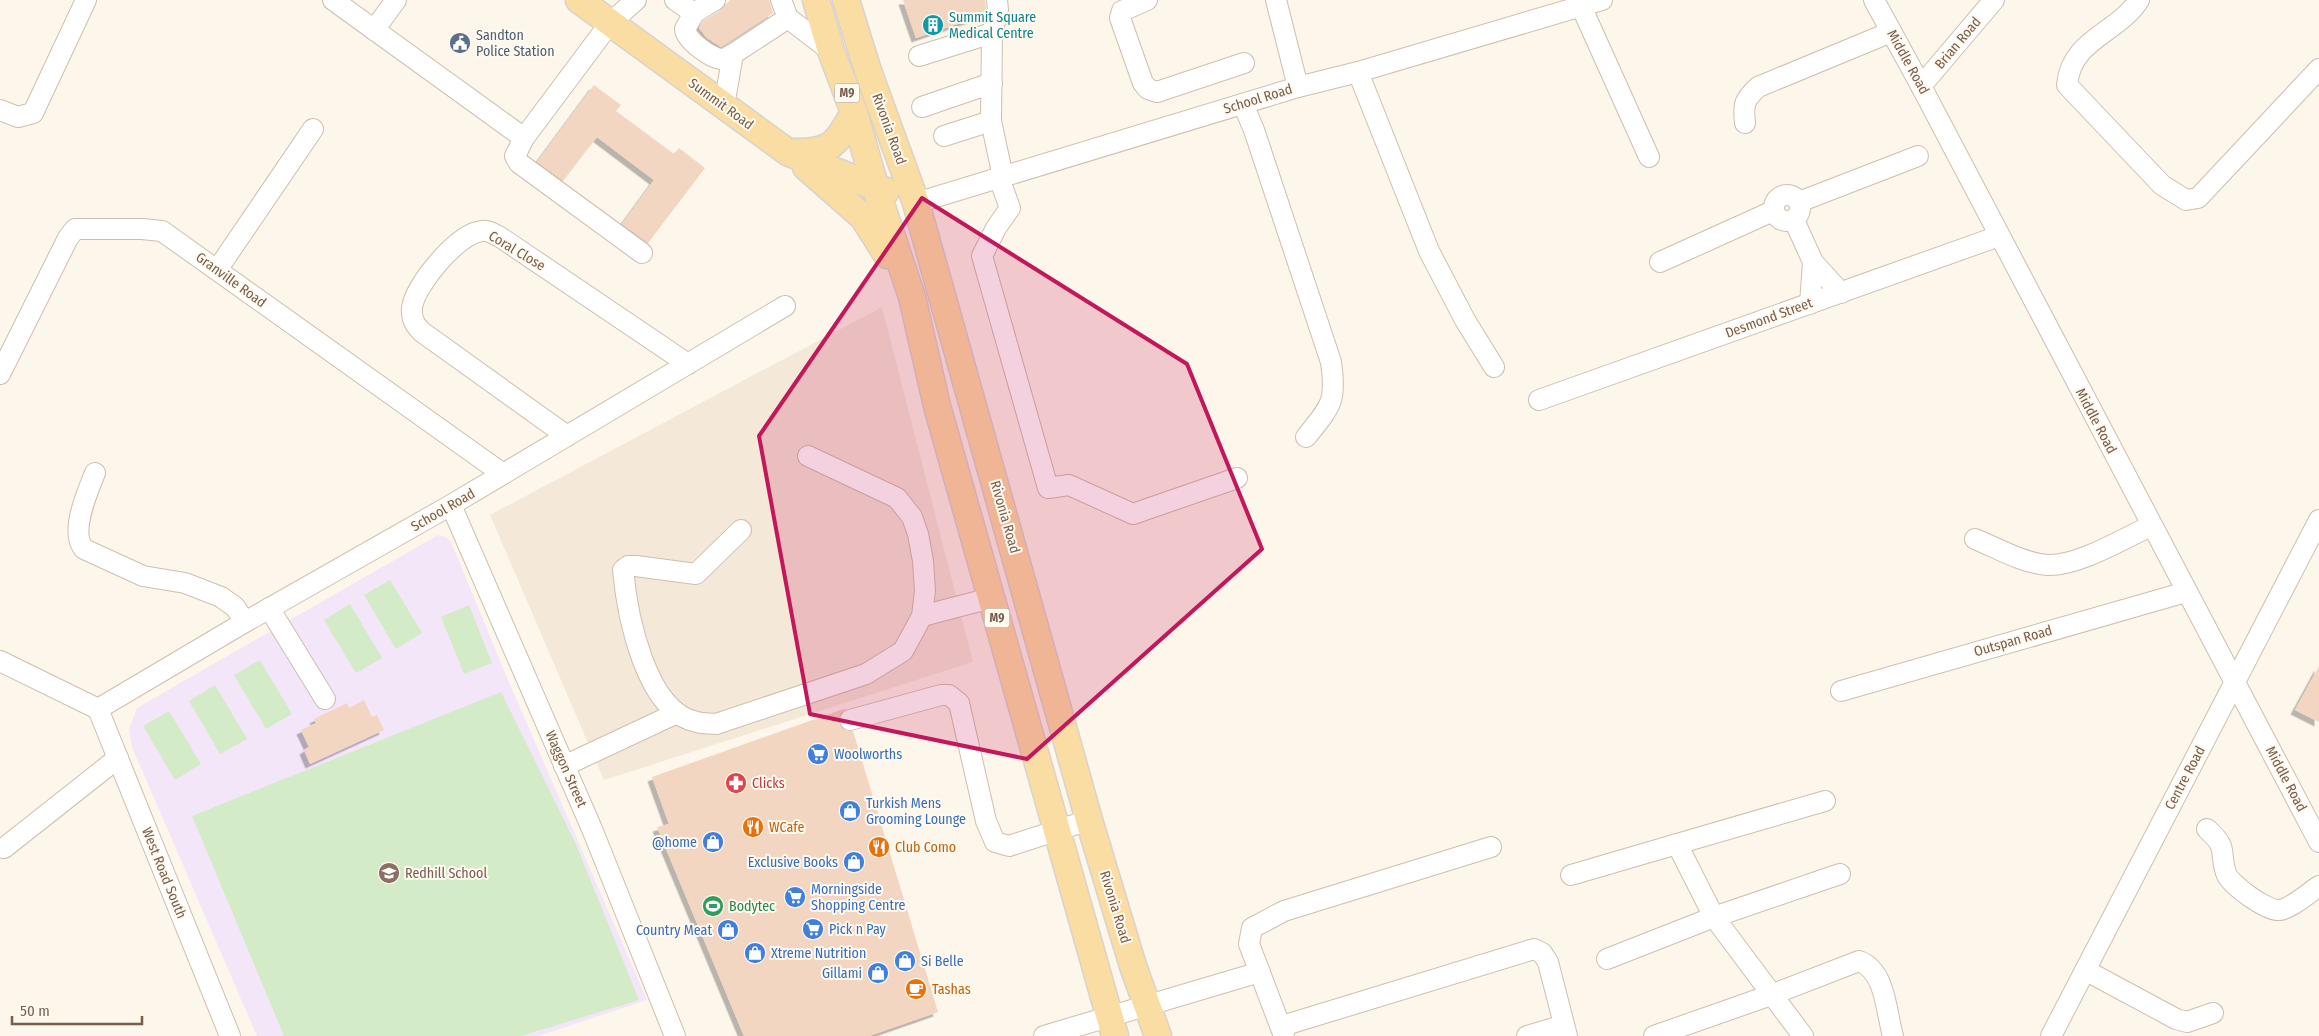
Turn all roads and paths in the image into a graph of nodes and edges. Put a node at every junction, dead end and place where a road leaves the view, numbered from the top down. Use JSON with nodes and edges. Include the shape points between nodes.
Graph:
{"nodes":[{"id":1,"x":86,"y":0,"type":"edge"},
{"id":2,"x":333,"y":0,"type":"edge"},
{"id":3,"x":396,"y":0,"type":"edge"},
{"id":4,"x":579,"y":0,"type":"edge"},
{"id":5,"x":636,"y":0,"type":"edge"},
{"id":6,"x":675,"y":0,"type":"edge"},
{"id":7,"x":715,"y":0,"type":"edge"},
{"id":8,"x":816,"y":0,"type":"edge"},
{"id":9,"x":846,"y":0,"type":"edge"},
{"id":10,"x":997,"y":0,"type":"edge"},
{"id":11,"x":1147,"y":0,"type":"edge"},
{"id":12,"x":1276,"y":0,"type":"edge"},
{"id":13,"x":1602,"y":0,"type":"edge"},
{"id":14,"x":1874,"y":0,"type":"edge"},
{"id":15,"x":1994,"y":0,"type":"edge"},
{"id":16,"x":2138,"y":0,"type":"edge"},
{"id":17,"x":1581,"y":6,"type":"junction"},
{"id":18,"x":784,"y":9,"type":"edge"},
{"id":19,"x":694,"y":12,"type":"junction"},
{"id":20,"x":610,"y":24,"type":"junction"},
{"id":21,"x":374,"y":30,"type":"junction"},
{"id":22,"x":1891,"y":32,"type":"junction"},
{"id":23,"x":992,"y":33,"type":"junction"},
{"id":24,"x":831,"y":51,"type":"junction"},
{"id":25,"x":733,"y":54,"type":"junction"},
{"id":26,"x":918,"y":56,"type":"dead end"},
{"id":27,"x":1244,"y":63,"type":"dead end"},
{"id":28,"x":2319,"y":69,"type":"edge"},
{"id":29,"x":1358,"y":72,"type":"junction"},
{"id":30,"x":992,"y":83,"type":"junction"},
{"id":31,"x":1921,"y":86,"type":"junction"},
{"id":32,"x":1298,"y":87,"type":"junction"},
{"id":33,"x":1243,"y":104,"type":"junction"},
{"id":34,"x":724,"y":106,"type":"junction"},
{"id":35,"x":922,"y":107,"type":"dead end"},
{"id":36,"x":0,"y":110,"type":"edge"},
{"id":37,"x":854,"y":112,"type":"junction"},
{"id":38,"x":991,"y":121,"type":"junction"},
{"id":39,"x":1745,"y":123,"type":"dead end"},
{"id":40,"x":313,"y":130,"type":"dead end"},
{"id":41,"x":944,"y":136,"type":"dead end"},
{"id":42,"x":524,"y":138,"type":"junction"},
{"id":43,"x":788,"y":152,"type":"junction"},
{"id":44,"x":1918,"y":156,"type":"dead end"},
{"id":45,"x":1649,"y":157,"type":"dead end"},
{"id":46,"x":1001,"y":177,"type":"junction"},
{"id":47,"x":875,"y":186,"type":"junction"},
{"id":48,"x":916,"y":203,"type":"junction"},
{"id":49,"x":1797,"y":211,"type":"junction"},
{"id":50,"x":1999,"y":236,"type":"junction"},
{"id":51,"x":642,"y":253,"type":"dead end"},
{"id":52,"x":1660,"y":262,"type":"dead end"},
{"id":53,"x":1813,"y":262,"type":"junction"},
{"id":54,"x":216,"y":270,"type":"junction"},
{"id":55,"x":1841,"y":293,"type":"junction"},
{"id":56,"x":912,"y":296,"type":"junction"},
{"id":57,"x":1810,"y":304,"type":"junction"},
{"id":58,"x":785,"y":306,"type":"dead end"},
{"id":59,"x":688,"y":364,"type":"junction"},
{"id":60,"x":1494,"y":367,"type":"dead end"},
{"id":61,"x":0,"y":374,"type":"edge"},
{"id":62,"x":1539,"y":400,"type":"dead end"},
{"id":63,"x":567,"y":436,"type":"junction"},
{"id":64,"x":1306,"y":437,"type":"dead end"},
{"id":65,"x":808,"y":456,"type":"dead end"},
{"id":66,"x":95,"y":473,"type":"dead end"},
{"id":67,"x":503,"y":474,"type":"junction"},
{"id":68,"x":1237,"y":478,"type":"dead end"},
{"id":69,"x":452,"y":505,"type":"junction"},
{"id":70,"x":2319,"y":520,"type":"edge"},
{"id":71,"x":2151,"y":526,"type":"junction"},
{"id":72,"x":741,"y":530,"type":"dead end"},
{"id":73,"x":1975,"y":540,"type":"dead end"},
{"id":74,"x":2186,"y":592,"type":"junction"},
{"id":75,"x":991,"y":598,"type":"junction"},
{"id":76,"x":270,"y":608,"type":"junction"},
{"id":77,"x":922,"y":616,"type":"junction"},
{"id":78,"x":245,"y":622,"type":"junction"},
{"id":79,"x":0,"y":660,"type":"edge"},
{"id":80,"x":2234,"y":683,"type":"junction"},
{"id":81,"x":1841,"y":691,"type":"dead end"},
{"id":82,"x":325,"y":699,"type":"dead end"},
{"id":83,"x":98,"y":709,"type":"junction"},
{"id":84,"x":678,"y":713,"type":"junction"},
{"id":85,"x":850,"y":720,"type":"dead end"},
{"id":86,"x":118,"y":758,"type":"junction"},
{"id":87,"x":564,"y":766,"type":"junction"},
{"id":88,"x":1825,"y":801,"type":"dead end"},
{"id":89,"x":1089,"y":820,"type":"junction"},
{"id":90,"x":1058,"y":829,"type":"junction"},
{"id":91,"x":2206,"y":829,"type":"dead end"},
{"id":92,"x":2319,"y":842,"type":"edge"},
{"id":93,"x":1677,"y":844,"type":"junction"},
{"id":94,"x":1491,"y":847,"type":"dead end"},
{"id":95,"x":4,"y":848,"type":"dead end"},
{"id":96,"x":1840,"y":874,"type":"dead end"},
{"id":97,"x":1571,"y":875,"type":"dead end"},
{"id":98,"x":2319,"y":886,"type":"edge"},
{"id":99,"x":1714,"y":917,"type":"junction"},
{"id":100,"x":1607,"y":959,"type":"dead end"},
{"id":101,"x":2085,"y":970,"type":"junction"},
{"id":102,"x":1260,"y":972,"type":"junction"},
{"id":103,"x":1771,"y":995,"type":"junction"},
{"id":104,"x":1147,"y":1006,"type":"junction"},
{"id":105,"x":2213,"y":1013,"type":"dead end"},
{"id":106,"x":1113,"y":1027,"type":"edge"},
{"id":107,"x":2189,"y":1029,"type":"edge"},
{"id":108,"x":1565,"y":1030,"type":"edge"},
{"id":109,"x":1283,"y":1031,"type":"edge"},
{"id":110,"x":230,"y":1036,"type":"edge"},
{"id":111,"x":675,"y":1036,"type":"edge"},
{"id":112,"x":1044,"y":1036,"type":"edge"},
{"id":113,"x":1158,"y":1036,"type":"edge"},
{"id":114,"x":1526,"y":1036,"type":"edge"},
{"id":115,"x":1654,"y":1036,"type":"edge"},
{"id":116,"x":1802,"y":1036,"type":"edge"},
{"id":117,"x":1893,"y":1036,"type":"edge"},
{"id":118,"x":2051,"y":1036,"type":"edge"}],
"edges":[{"from":1,"to":36,"type":"street","via":[[33,113],[18,117]]},
{"from":2,"to":21,"type":"street"},
{"from":3,"to":21,"type":"street"},
{"from":4,"to":20,"type":"main road","name":"Summit Road"},
{"from":5,"to":20,"type":"street"},
{"from":6,"to":19,"type":"street"},
{"from":7,"to":19,"type":"street"},
{"from":8,"to":24,"type":"main road","name":"Rivonia Road","number":"M9"},
{"from":9,"to":48,"type":"main road","name":"Rivonia Road","number":"M9"},
{"from":10,"to":23,"type":"street"},
{"from":11,"to":27,"type":"street","via":[[1122,11],[1120,18],[1148,89],[1157,92]]},
{"from":12,"to":32,"type":"street"},
{"from":13,"to":17,"type":"street","name":"School Road"},
{"from":14,"to":22,"type":"street","name":"Middle Road"},
{"from":15,"to":31,"type":"street","name":"Brian Road"},
{"from":16,"to":28,"type":"street","via":[[2128,14],[2085,46],[2068,72],[2067,85],[2162,185],[2186,200],[2198,198]]},
{"from":17,"to":29,"type":"street","name":"School Road"},
{"from":17,"to":45,"type":"street"},
{"from":18,"to":24,"type":"street"},
{"from":18,"to":25,"type":"street"},
{"from":19,"to":25,"type":"street","via":[[684,29],[687,37],[714,58],[724,59]]},
{"from":20,"to":34,"type":"main road","name":"Summit Road"},
{"from":20,"to":42,"type":"street"},
{"from":21,"to":42,"type":"street"},
{"from":22,"to":31,"type":"street","name":"Middle Road"},
{"from":22,"to":39,"type":"street","via":[[1758,87],[1746,99]]},
{"from":23,"to":26,"type":"street"},
{"from":23,"to":30,"type":"street"},
{"from":24,"to":37,"type":"main road","name":"Rivonia Road","number":"M9"},
{"from":25,"to":34,"type":"street"},
{"from":29,"to":32,"type":"street","name":"School Road"},
{"from":29,"to":60,"type":"street","via":[[1429,251]]},
{"from":30,"to":35,"type":"street"},
{"from":30,"to":38,"type":"street"},
{"from":31,"to":50,"type":"street","name":"Middle Road"},
{"from":32,"to":33,"type":"street","name":"School Road"},
{"from":33,"to":46,"type":"street","name":"School Road"},
{"from":33,"to":64,"type":"street","via":[[1331,362],[1334,383],[1330,407]]},
{"from":34,"to":43,"type":"main road","name":"Summit Road"},
{"from":37,"to":43,"type":"main road","via":[[837,140],[823,149]]},
{"from":37,"to":47,"type":"main road","name":"Rivonia Road","number":"M9"},
{"from":38,"to":41,"type":"street"},
{"from":38,"to":46,"type":"street"},
{"from":40,"to":54,"type":"street"},
{"from":42,"to":51,"type":"street","via":[[516,151],[519,163]]},
{"from":43,"to":47,"type":"main road","name":"Summit Road"},
{"from":43,"to":56,"type":"main road","via":[[864,218]]},
{"from":44,"to":49,"type":"street"},
{"from":46,"to":48,"type":"street","name":"School Road"},
{"from":46,"to":68,"type":"street","via":[[1010,208],[982,256],[1048,488],[1069,485],[1133,514]]},
{"from":47,"to":48,"type":"main road","name":"Summit Road"},
{"from":47,"to":56,"type":"main road","name":"Rivonia Road","number":"M9"},
{"from":48,"to":89,"type":"main road","name":"Rivonia Road","number":"M9"},
{"from":49,"to":52,"type":"street","via":[[1789,195],[1782,196],[1774,205],[1774,211]]},
{"from":49,"to":53,"type":"street"},
{"from":50,"to":55,"type":"street","name":"Desmond Street"},
{"from":50,"to":71,"type":"street","name":"Middle Road"},
{"from":53,"to":55,"type":"street"},
{"from":53,"to":57,"type":"street"},
{"from":54,"to":61,"type":"street","name":"Granville Road","via":[[162,232],[75,229]]},
{"from":54,"to":67,"type":"street","name":"Granville Road"},
{"from":55,"to":57,"type":"street","name":"Desmond Street"},
{"from":56,"to":75,"type":"main road","name":"Rivonia Road","number":"M9","via":[[936,406]]},
{"from":57,"to":62,"type":"street","name":"Desmond Street"},
{"from":58,"to":59,"type":"street","name":"School Road"},
{"from":59,"to":63,"type":"street","name":"School Road"},
{"from":59,"to":63,"type":"street","name":"Coral Close","via":[[500,237],[482,231],[468,236],[454,245],[422,285],[412,306],[414,323]]},
{"from":63,"to":67,"type":"street","name":"School Road"},
{"from":65,"to":77,"type":"street","via":[[897,498],[912,516],[923,561],[925,592]]},
{"from":66,"to":78,"type":"street","via":[[81,511],[80,541],[84,548],[143,576],[185,583],[221,597],[235,607]]},
{"from":67,"to":69,"type":"street","name":"School Road"},
{"from":69,"to":76,"type":"street","name":"School Road"},
{"from":69,"to":87,"type":"street","name":"Waggon Street"},
{"from":70,"to":80,"type":"street","name":"Centre Road"},
{"from":71,"to":73,"type":"street","via":[[2080,558],[2048,565],[2031,562]]},
{"from":71,"to":74,"type":"street","name":"Middle Road"},
{"from":72,"to":84,"type":"street","via":[[696,574],[636,566],[623,570],[626,601],[642,660],[665,700]]},
{"from":74,"to":80,"type":"street","name":"Middle Road"},
{"from":74,"to":81,"type":"street","name":"Outspan Road"},
{"from":75,"to":77,"type":"street"},
{"from":75,"to":90,"type":"main road","name":"Rivonia Road","number":"M9"},
{"from":76,"to":78,"type":"street","name":"School Road"},
{"from":76,"to":82,"type":"street"},
{"from":77,"to":84,"type":"street","via":[[903,651],[866,674],[716,724],[696,722]]},
{"from":78,"to":83,"type":"street","name":"School Road"},
{"from":79,"to":83,"type":"street"},
{"from":80,"to":92,"type":"street","name":"Middle Road"},
{"from":80,"to":101,"type":"street","name":"Centre Road"},
{"from":83,"to":86,"type":"street","name":"West Road South"},
{"from":84,"to":87,"type":"street"},
{"from":85,"to":90,"type":"street","via":[[949,695],[956,699],[964,722],[991,837],[998,844],[1009,846]]},
{"from":86,"to":95,"type":"street"},
{"from":86,"to":110,"type":"street","name":"West Road South"},
{"from":87,"to":111,"type":"street","name":"Waggon Street"},
{"from":88,"to":93,"type":"street"},
{"from":89,"to":90,"type":"street"},
{"from":89,"to":104,"type":"main road","name":"Rivonia Road","number":"M9"},
{"from":90,"to":106,"type":"main road","name":"Rivonia Road","number":"M9"},
{"from":91,"to":98,"type":"street","via":[[2220,843],[2229,880],[2238,889],[2273,909],[2284,909]]},
{"from":93,"to":97,"type":"street"},
{"from":93,"to":99,"type":"street"},
{"from":94,"to":102,"type":"street","via":[[1284,911],[1260,922],[1252,928],[1249,944]]},
{"from":96,"to":99,"type":"street"},
{"from":99,"to":100,"type":"street"},
{"from":99,"to":103,"type":"street"},
{"from":101,"to":107,"type":"street"},
{"from":101,"to":118,"type":"street","name":"Centre Road"},
{"from":102,"to":104,"type":"street"},
{"from":102,"to":109,"type":"street"},
{"from":103,"to":115,"type":"street"},
{"from":103,"to":116,"type":"street"},
{"from":103,"to":117,"type":"street","via":[[1859,961],[1875,972]]},
{"from":104,"to":106,"type":"street"},
{"from":104,"to":113,"type":"main road","name":"Rivonia Road","number":"M9"},
{"from":105,"to":107,"type":"street"},
{"from":106,"to":112,"type":"street"},
{"from":108,"to":109,"type":"street","via":[[1548,962],[1542,953],[1534,949]]},
{"from":108,"to":114,"type":"street"}]}
